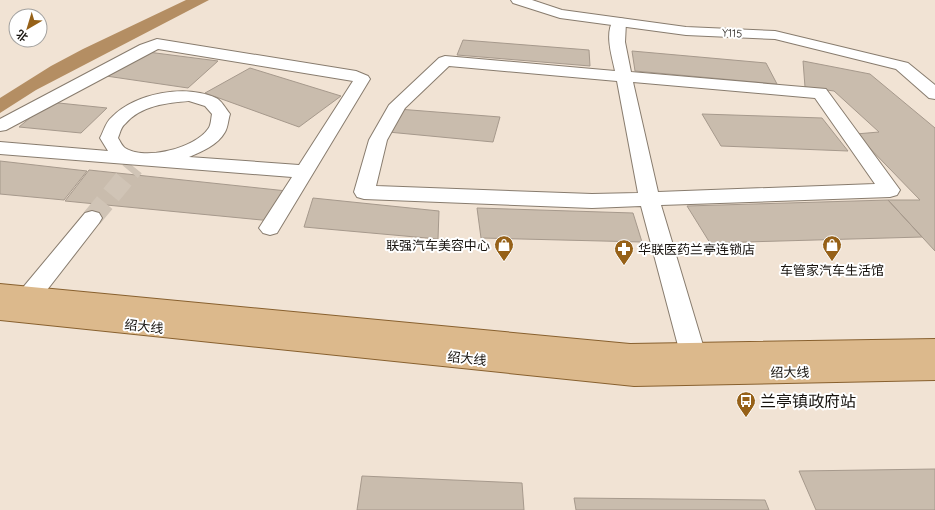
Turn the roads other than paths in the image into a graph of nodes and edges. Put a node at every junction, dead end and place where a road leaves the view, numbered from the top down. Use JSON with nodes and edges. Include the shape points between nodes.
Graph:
{"nodes":[{"id":1,"x":518,"y":0,"type":"edge"},
{"id":2,"x":619,"y":22,"type":"junction"},
{"id":3,"x":624,"y":76,"type":"junction"},
{"id":4,"x":935,"y":94,"type":"edge"},
{"id":5,"x":0,"y":126,"type":"edge"},
{"id":6,"x":0,"y":148,"type":"edge"},
{"id":7,"x":137,"y":163,"type":"junction"},
{"id":8,"x":306,"y":172,"type":"junction"},
{"id":9,"x":649,"y":199,"type":"junction"},
{"id":10,"x":92,"y":218,"type":"tunnel mouth"},
{"id":11,"x":270,"y":228,"type":"dead end"},
{"id":12,"x":0,"y":293,"type":"edge"},
{"id":13,"x":15,"y":307,"type":"edge"},
{"id":14,"x":935,"y":349,"type":"edge"},
{"id":15,"x":695,"y":364,"type":"junction"},
{"id":16,"x":935,"y":369,"type":"edge"}],
"edges":[{"from":1,"to":2,"type":"street","name":"Y115","via":[[560,14]]},
{"from":2,"to":3,"type":"street","via":[[617,42]]},
{"from":2,"to":4,"type":"street","name":"Y115","via":[[686,31],[775,35],[902,66]]},
{"from":3,"to":9,"type":"street"},
{"from":3,"to":9,"type":"street","via":[[820,93],[890,190]]},
{"from":3,"to":9,"type":"street","via":[[445,61],[398,105],[378,140],[364,192],[592,201]]},
{"from":5,"to":8,"type":"street","via":[[145,48],[157,44],[362,79]]},
{"from":6,"to":7,"type":"street"},
{"from":7,"to":7,"type":"street","via":[[118,152],[109,138],[116,122],[136,107],[162,98],[190,96],[211,102],[221,114],[217,130],[199,146],[171,157]]},
{"from":7,"to":8,"type":"street"},
{"from":8,"to":11,"type":"street"},
{"from":9,"to":15,"type":"street"},
{"from":10,"to":13,"type":"street"},
{"from":12,"to":13,"type":"main road","name":"绍大线"},
{"from":13,"to":15,"type":"main road","name":"绍大线","via":[[626,374]]},
{"from":14,"to":15,"type":"main road","name":"绍大线"},
{"from":15,"to":16,"type":"main road","name":"绍大线"}]}
